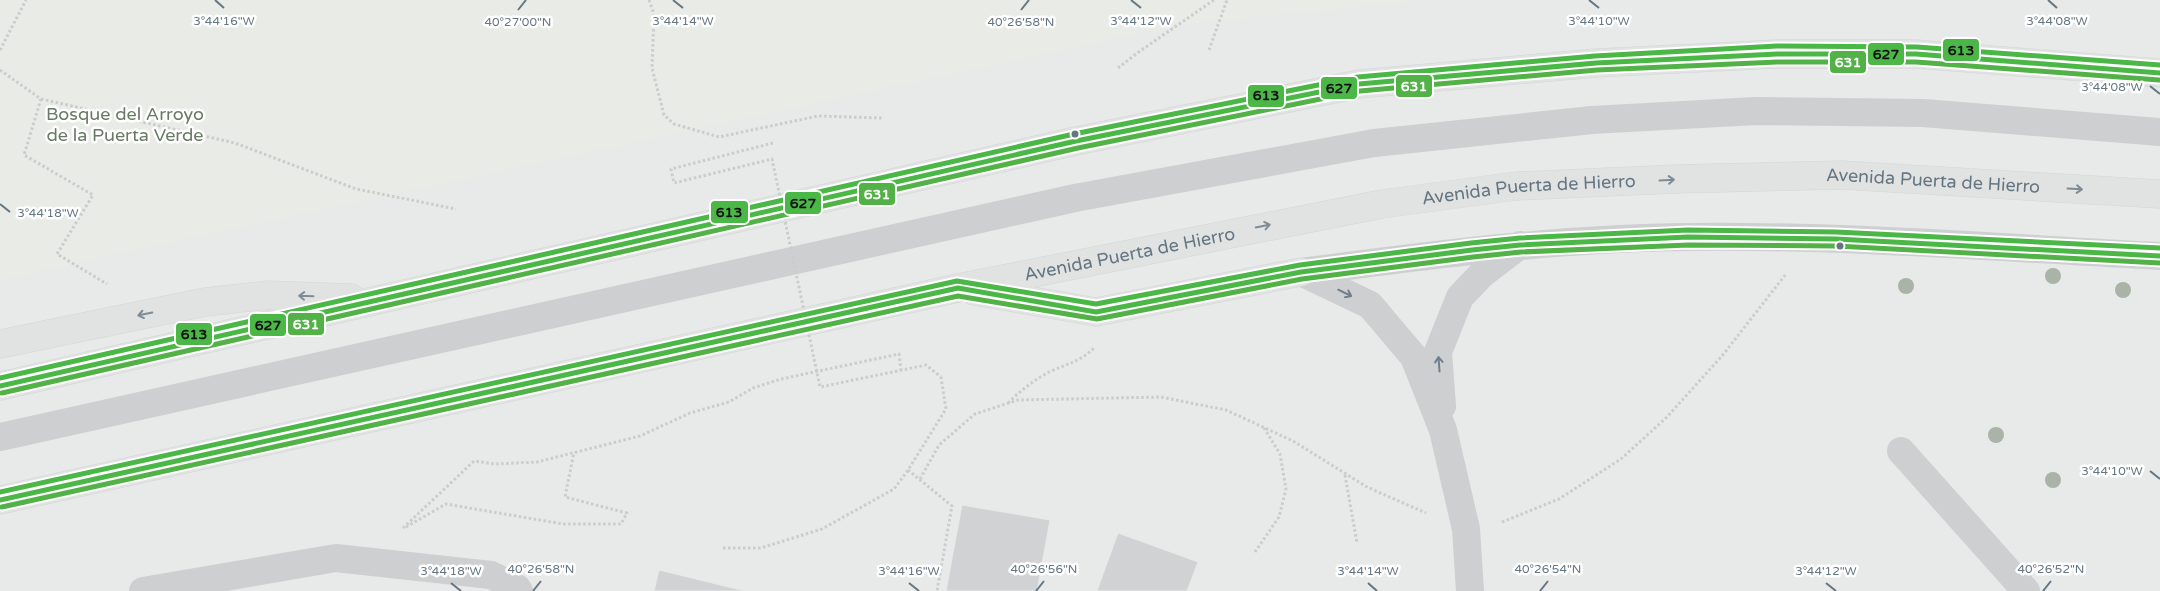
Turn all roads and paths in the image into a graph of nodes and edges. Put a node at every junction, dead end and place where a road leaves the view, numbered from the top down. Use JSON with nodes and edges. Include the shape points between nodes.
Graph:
{"nodes":[{"id":1,"x":26,"y":0,"type":"edge"},
{"id":2,"x":649,"y":0,"type":"edge"},
{"id":3,"x":1214,"y":0,"type":"edge"},
{"id":4,"x":1227,"y":0,"type":"edge"},
{"id":5,"x":0,"y":50,"type":"edge"},
{"id":6,"x":1209,"y":50,"type":"dead end"},
{"id":7,"x":1118,"y":68,"type":"dead end"},
{"id":8,"x":0,"y":70,"type":"edge"},
{"id":9,"x":2160,"y":72,"type":"edge"},
{"id":10,"x":41,"y":99,"type":"junction"},
{"id":11,"x":882,"y":118,"type":"dead end"},
{"id":12,"x":2160,"y":132,"type":"edge"},
{"id":13,"x":773,"y":142,"type":"dead end"},
{"id":14,"x":2160,"y":194,"type":"edge"},
{"id":15,"x":456,"y":209,"type":"dead end"},
{"id":16,"x":1520,"y":245,"type":"junction"},
{"id":17,"x":2160,"y":256,"type":"edge"},
{"id":18,"x":1301,"y":272,"type":"junction"},
{"id":19,"x":1786,"y":274,"type":"dead end"},
{"id":20,"x":114,"y":288,"type":"dead end"},
{"id":21,"x":958,"y":288,"type":"junction"},
{"id":22,"x":390,"y":299,"type":"junction"},
{"id":23,"x":1098,"y":343,"type":"dead end"},
{"id":24,"x":0,"y":344,"type":"edge"},
{"id":25,"x":901,"y":370,"type":"junction"},
{"id":26,"x":0,"y":386,"type":"edge"},
{"id":27,"x":1008,"y":404,"type":"junction"},
{"id":28,"x":1263,"y":427,"type":"junction"},
{"id":29,"x":1443,"y":430,"type":"junction"},
{"id":30,"x":0,"y":437,"type":"edge"},
{"id":31,"x":574,"y":452,"type":"junction"},
{"id":32,"x":1901,"y":452,"type":"dead end"},
{"id":33,"x":908,"y":470,"type":"junction"},
{"id":34,"x":1345,"y":474,"type":"junction"},
{"id":35,"x":920,"y":480,"type":"junction"},
{"id":36,"x":0,"y":500,"type":"edge"},
{"id":37,"x":1432,"y":516,"type":"dead end"},
{"id":38,"x":1498,"y":524,"type":"dead end"},
{"id":39,"x":1357,"y":542,"type":"dead end"},
{"id":40,"x":723,"y":548,"type":"dead end"},
{"id":41,"x":1255,"y":552,"type":"dead end"},
{"id":42,"x":143,"y":591,"type":"edge"},
{"id":43,"x":519,"y":591,"type":"edge"},
{"id":44,"x":937,"y":591,"type":"edge"},
{"id":45,"x":1470,"y":591,"type":"edge"},
{"id":46,"x":2026,"y":591,"type":"edge"}],
"edges":[{"from":1,"to":5,"type":"path"},
{"from":2,"to":11,"type":"path","via":[[654,14],[652,68],[664,115],[674,124],[719,137],[818,116]]},
{"from":3,"to":7,"type":"path"},
{"from":4,"to":6,"type":"path"},
{"from":8,"to":10,"type":"path"},
{"from":9,"to":22,"type":"highway","via":[[1916,54],[1777,54],[1596,62],[1360,84],[1066,143]]},
{"from":10,"to":15,"type":"path","via":[[234,143],[356,189]]},
{"from":10,"to":20,"type":"path","via":[[24,155],[93,195],[57,254]]},
{"from":12,"to":30,"type":"street","via":[[1923,113],[1756,111],[1592,120],[1374,143],[1075,198]]},
{"from":13,"to":25,"type":"path","bridge":true,"via":[[671,170],[674,183],[772,159],[820,387]]},
{"from":21,"to":14,"type":"highway","name":"Avenida Puerta de Hierro","one_way":true,"via":[[1382,204],[1516,186],[1841,175]]},
{"from":16,"to":17,"type":"street","via":[[1688,237],[1836,239]]},
{"from":16,"to":18,"type":"street"},
{"from":29,"to":16,"type":"street","one_way":true,"via":[[1438,352],[1460,297],[1481,274]]},
{"from":18,"to":21,"type":"highway","via":[[1096,312]]},
{"from":18,"to":29,"type":"street","one_way":true,"via":[[1370,305],[1414,357]]},
{"from":19,"to":38,"type":"path","via":[[1722,356],[1666,418],[1621,459],[1559,500]]},
{"from":21,"to":36,"type":"highway","name":"Avenida Puerta de Hierro"},
{"from":22,"to":24,"type":"highway","one_way":true,"via":[[269,295],[205,302]]},
{"from":22,"to":26,"type":"highway"},
{"from":23,"to":27,"type":"path","via":[[1084,358],[1048,373]]},
{"from":25,"to":31,"type":"path","via":[[899,354],[781,380],[753,388],[729,402],[690,413],[640,436]]},
{"from":25,"to":33,"type":"path","bridge":true,"via":[[926,365],[941,377],[946,408]]},
{"from":27,"to":28,"type":"path","via":[[1018,400],[1161,397],[1226,410]]},
{"from":27,"to":35,"type":"path","via":[[975,414],[939,445]]},
{"from":28,"to":34,"type":"path","via":[[1293,441]]},
{"from":28,"to":41,"type":"path","via":[[1280,454],[1286,489],[1279,518]]},
{"from":29,"to":45,"type":"street","via":[[1466,529]]},
{"from":31,"to":31,"type":"path","via":[[537,462],[494,464],[474,461],[401,530],[446,504],[563,524],[621,524],[627,513],[565,497]]},
{"from":32,"to":46,"type":"street"},
{"from":33,"to":35,"type":"path"},
{"from":33,"to":40,"type":"path","via":[[894,489],[822,530],[760,548]]},
{"from":34,"to":37,"type":"path"},
{"from":34,"to":39,"type":"path"},
{"from":35,"to":44,"type":"path","via":[[952,506]]},
{"from":42,"to":43,"type":"street","via":[[336,558],[491,575]]}]}
